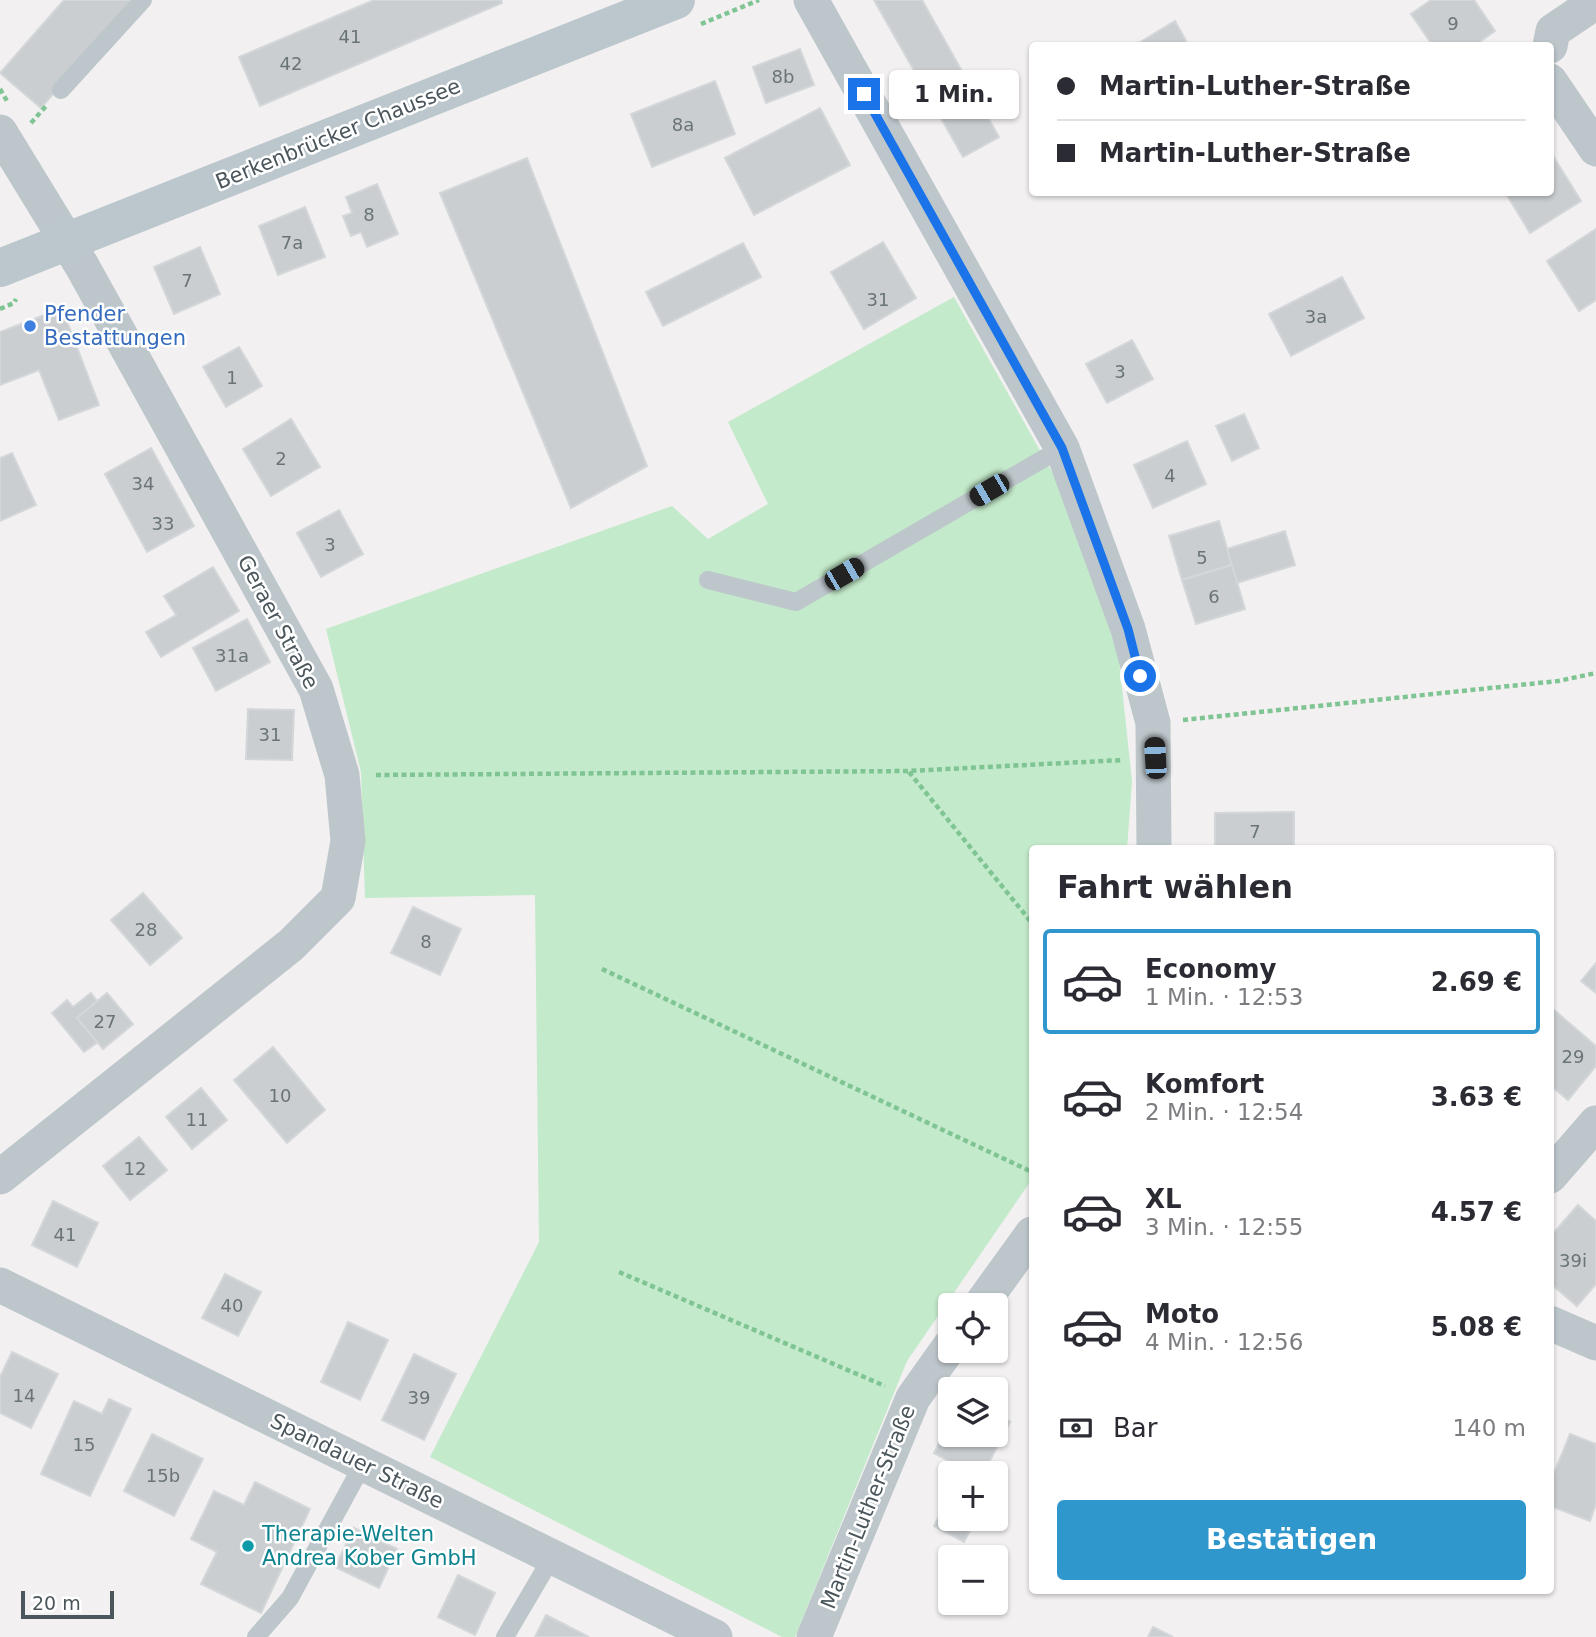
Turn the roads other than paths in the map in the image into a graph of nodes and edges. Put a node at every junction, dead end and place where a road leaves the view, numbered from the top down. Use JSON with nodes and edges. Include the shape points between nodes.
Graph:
{"nodes":[{"id":1,"x":143,"y":0,"type":"edge"},
{"id":2,"x":676,"y":0,"type":"edge"},
{"id":3,"x":811,"y":0,"type":"edge"},
{"id":4,"x":1596,"y":2,"type":"edge"},
{"id":5,"x":1551,"y":42,"type":"edge"},
{"id":6,"x":1554,"y":87,"type":"edge"},
{"id":7,"x":61,"y":90,"type":"road end"},
{"id":8,"x":12,"y":132,"type":"edge"},
{"id":9,"x":1596,"y":149,"type":"edge"},
{"id":10,"x":66,"y":242,"type":"junction"},
{"id":11,"x":0,"y":268,"type":"edge"},
{"id":12,"x":1062,"y":448,"type":"junction"},
{"id":13,"x":708,"y":580,"type":"dead end"},
{"id":14,"x":1154,"y":845,"type":"edge"},
{"id":15,"x":1596,"y":1123,"type":"edge"},
{"id":16,"x":1554,"y":1170,"type":"edge"},
{"id":17,"x":0,"y":1177,"type":"edge"},
{"id":18,"x":1029,"y":1238,"type":"edge"},
{"id":19,"x":0,"y":1285,"type":"edge"},
{"id":20,"x":989,"y":1293,"type":"edge"},
{"id":21,"x":1554,"y":1325,"type":"edge"},
{"id":22,"x":1596,"y":1343,"type":"edge"},
{"id":23,"x":938,"y":1363,"type":"edge"},
{"id":24,"x":363,"y":1464,"type":"junction"},
{"id":25,"x":552,"y":1557,"type":"junction"},
{"id":26,"x":256,"y":1637,"type":"edge"},
{"id":27,"x":505,"y":1637,"type":"edge"},
{"id":28,"x":715,"y":1637,"type":"edge"},
{"id":29,"x":814,"y":1637,"type":"edge"}],
"edges":[{"from":1,"to":7,"type":"lane"},
{"from":2,"to":10,"type":"main road","name":"Berkenbrücker Chaussee"},
{"from":3,"to":12,"type":"street"},
{"from":4,"to":5,"type":"street","via":[[1553,31]]},
{"from":6,"to":9,"type":"street"},
{"from":8,"to":10,"type":"street","name":"Geraer Straße"},
{"from":10,"to":11,"type":"main road","name":"Berkenbrücker Chaussee"},
{"from":10,"to":17,"type":"street","name":"Geraer Straße","via":[[316,689],[342,775],[348,841],[338,898],[291,945]]},
{"from":12,"to":13,"type":"lane","via":[[796,602]]},
{"from":12,"to":14,"type":"street","via":[[1128,629],[1153,723]]},
{"from":15,"to":16,"type":"street"},
{"from":18,"to":20,"type":"street"},
{"from":19,"to":24,"type":"street","name":"Spandauer Straße"},
{"from":21,"to":22,"type":"street"},
{"from":23,"to":29,"type":"street","name":"Martin-Luther-Straße","via":[[913,1398]]},
{"from":24,"to":25,"type":"street","name":"Spandauer Straße"},
{"from":24,"to":26,"type":"lane","via":[[290,1598]]},
{"from":25,"to":27,"type":"lane"},
{"from":25,"to":28,"type":"street","name":"Spandauer Straße"}]}
